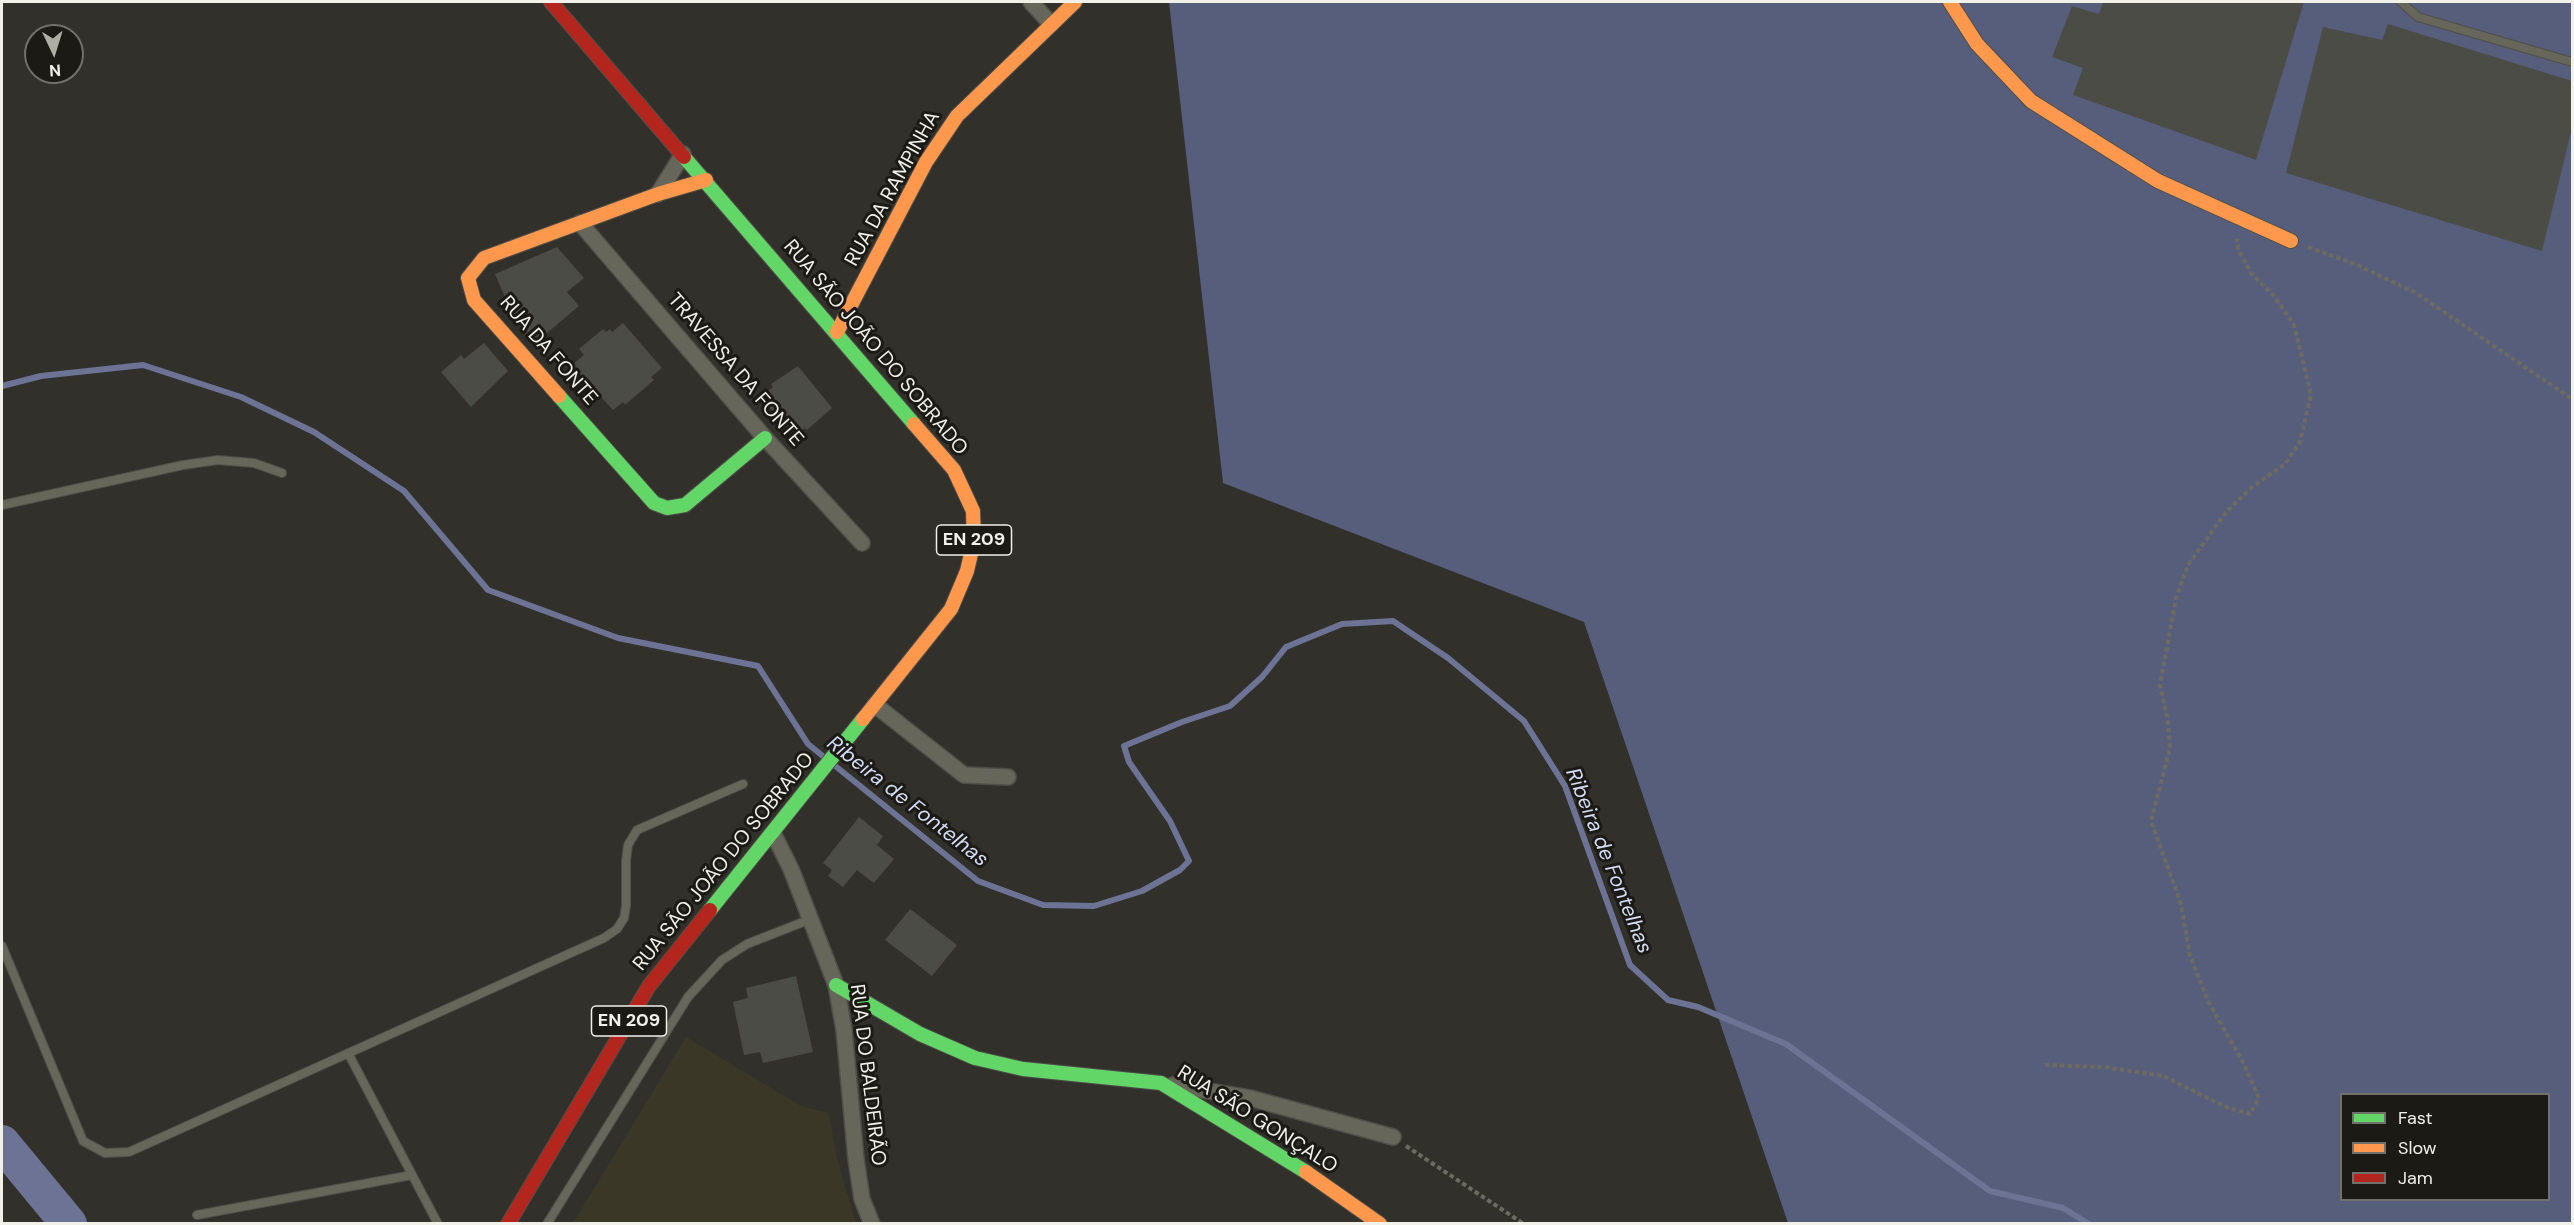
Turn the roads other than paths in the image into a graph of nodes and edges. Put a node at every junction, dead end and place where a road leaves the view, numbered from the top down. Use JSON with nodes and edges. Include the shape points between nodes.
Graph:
{"nodes":[{"id":1,"x":551,"y":2,"type":"edge"},
{"id":2,"x":1031,"y":2,"type":"edge"},
{"id":3,"x":1075,"y":2,"type":"edge"},
{"id":4,"x":1950,"y":2,"type":"edge"},
{"id":5,"x":2401,"y":2,"type":"edge"},
{"id":6,"x":1052,"y":24,"type":"junction"},
{"id":7,"x":2572,"y":62,"type":"edge"},
{"id":8,"x":683,"y":154,"type":"junction"},
{"id":9,"x":706,"y":180,"type":"junction"},
{"id":10,"x":658,"y":194,"type":"junction"},
{"id":11,"x":580,"y":223,"type":"junction"},
{"id":12,"x":2290,"y":241,"type":"road end"},
{"id":13,"x":837,"y":332,"type":"junction"},
{"id":14,"x":765,"y":438,"type":"junction"},
{"id":15,"x":282,"y":473,"type":"dead end"},
{"id":16,"x":2,"y":506,"type":"edge"},
{"id":17,"x":862,"y":543,"type":"dead end"},
{"id":18,"x":875,"y":705,"type":"junction"},
{"id":19,"x":1008,"y":777,"type":"dead end"},
{"id":20,"x":743,"y":784,"type":"dead end"},
{"id":21,"x":773,"y":833,"type":"junction"},
{"id":22,"x":811,"y":919,"type":"junction"},
{"id":23,"x":2,"y":946,"type":"edge"},
{"id":24,"x":836,"y":984,"type":"junction"},
{"id":25,"x":348,"y":1053,"type":"junction"},
{"id":26,"x":1161,"y":1083,"type":"junction"},
{"id":27,"x":1393,"y":1137,"type":"road end"},
{"id":28,"x":412,"y":1175,"type":"junction"},
{"id":29,"x":196,"y":1215,"type":"dead end"},
{"id":30,"x":1371,"y":1221,"type":"edge"},
{"id":31,"x":438,"y":1224,"type":"edge"},
{"id":32,"x":508,"y":1224,"type":"edge"},
{"id":33,"x":547,"y":1224,"type":"edge"},
{"id":34,"x":872,"y":1224,"type":"edge"}],
"edges":[{"from":1,"to":8,"type":"street","name":"RUA SÃO JOÃO DO SOBRADO","number":"EN 209"},
{"from":2,"to":6,"type":"street"},
{"from":3,"to":6,"type":"street","name":"RUA DA RAMPINHA"},
{"from":4,"to":12,"type":"street","via":[[1977,44],[2031,101],[2158,181]]},
{"from":5,"to":7,"type":"lane","via":[[2418,17]]},
{"from":6,"to":13,"type":"street","name":"RUA DA RAMPINHA","via":[[957,116],[927,162]]},
{"from":8,"to":9,"type":"street","name":"RUA SÃO JOÃO DO SOBRADO","number":"EN 209"},
{"from":8,"to":10,"type":"street"},
{"from":9,"to":10,"type":"street","name":"RUA DA FONTE"},
{"from":9,"to":13,"type":"street","name":"RUA SÃO JOÃO DO SOBRADO","number":"EN 209"},
{"from":10,"to":11,"type":"street","name":"RUA DA FONTE"},
{"from":11,"to":14,"type":"street","name":"TRAVESSA DA FONTE"},
{"from":11,"to":14,"type":"street","name":"RUA DA FONTE","via":[[484,258],[468,278],[474,300],[654,503],[667,508],[684,505]]},
{"from":13,"to":18,"type":"street","name":"RUA SÃO JOÃO DO SOBRADO","number":"EN 209","via":[[954,470],[973,511],[974,541],[951,609]]},
{"from":14,"to":17,"type":"street","name":"TRAVESSA DA FONTE"},
{"from":15,"to":16,"type":"lane","via":[[254,463],[218,460]]},
{"from":18,"to":19,"type":"street","via":[[964,775]]},
{"from":18,"to":21,"type":"street","name":"RUA SÃO JOÃO DO SOBRADO","number":"EN 209"},
{"from":20,"to":25,"type":"lane","via":[[637,830],[628,845],[626,906],[617,929]]},
{"from":21,"to":22,"type":"street","name":"RUA DO BALDEIRÃO"},
{"from":21,"to":32,"type":"street","name":"RUA SÃO JOÃO DO SOBRADO","number":"EN 209","via":[[650,986]]},
{"from":22,"to":24,"type":"street","name":"RUA DO BALDEIRÃO"},
{"from":22,"to":33,"type":"lane","via":[[747,944],[722,960],[688,997]]},
{"from":23,"to":25,"type":"lane","via":[[83,1141],[105,1153],[129,1152]]},
{"from":24,"to":26,"type":"street","name":"RUA SÃO GONÇALO","via":[[920,1034],[975,1058],[1023,1070]]},
{"from":24,"to":34,"type":"street","name":"RUA DO BALDEIRÃO","via":[[856,1159],[862,1199]]},
{"from":25,"to":28,"type":"lane"},
{"from":26,"to":27,"type":"street","via":[[1250,1098]]},
{"from":26,"to":30,"type":"street","name":"RUA SÃO GONÇALO","via":[[1283,1156]]},
{"from":28,"to":29,"type":"lane"},
{"from":28,"to":31,"type":"lane"}]}
